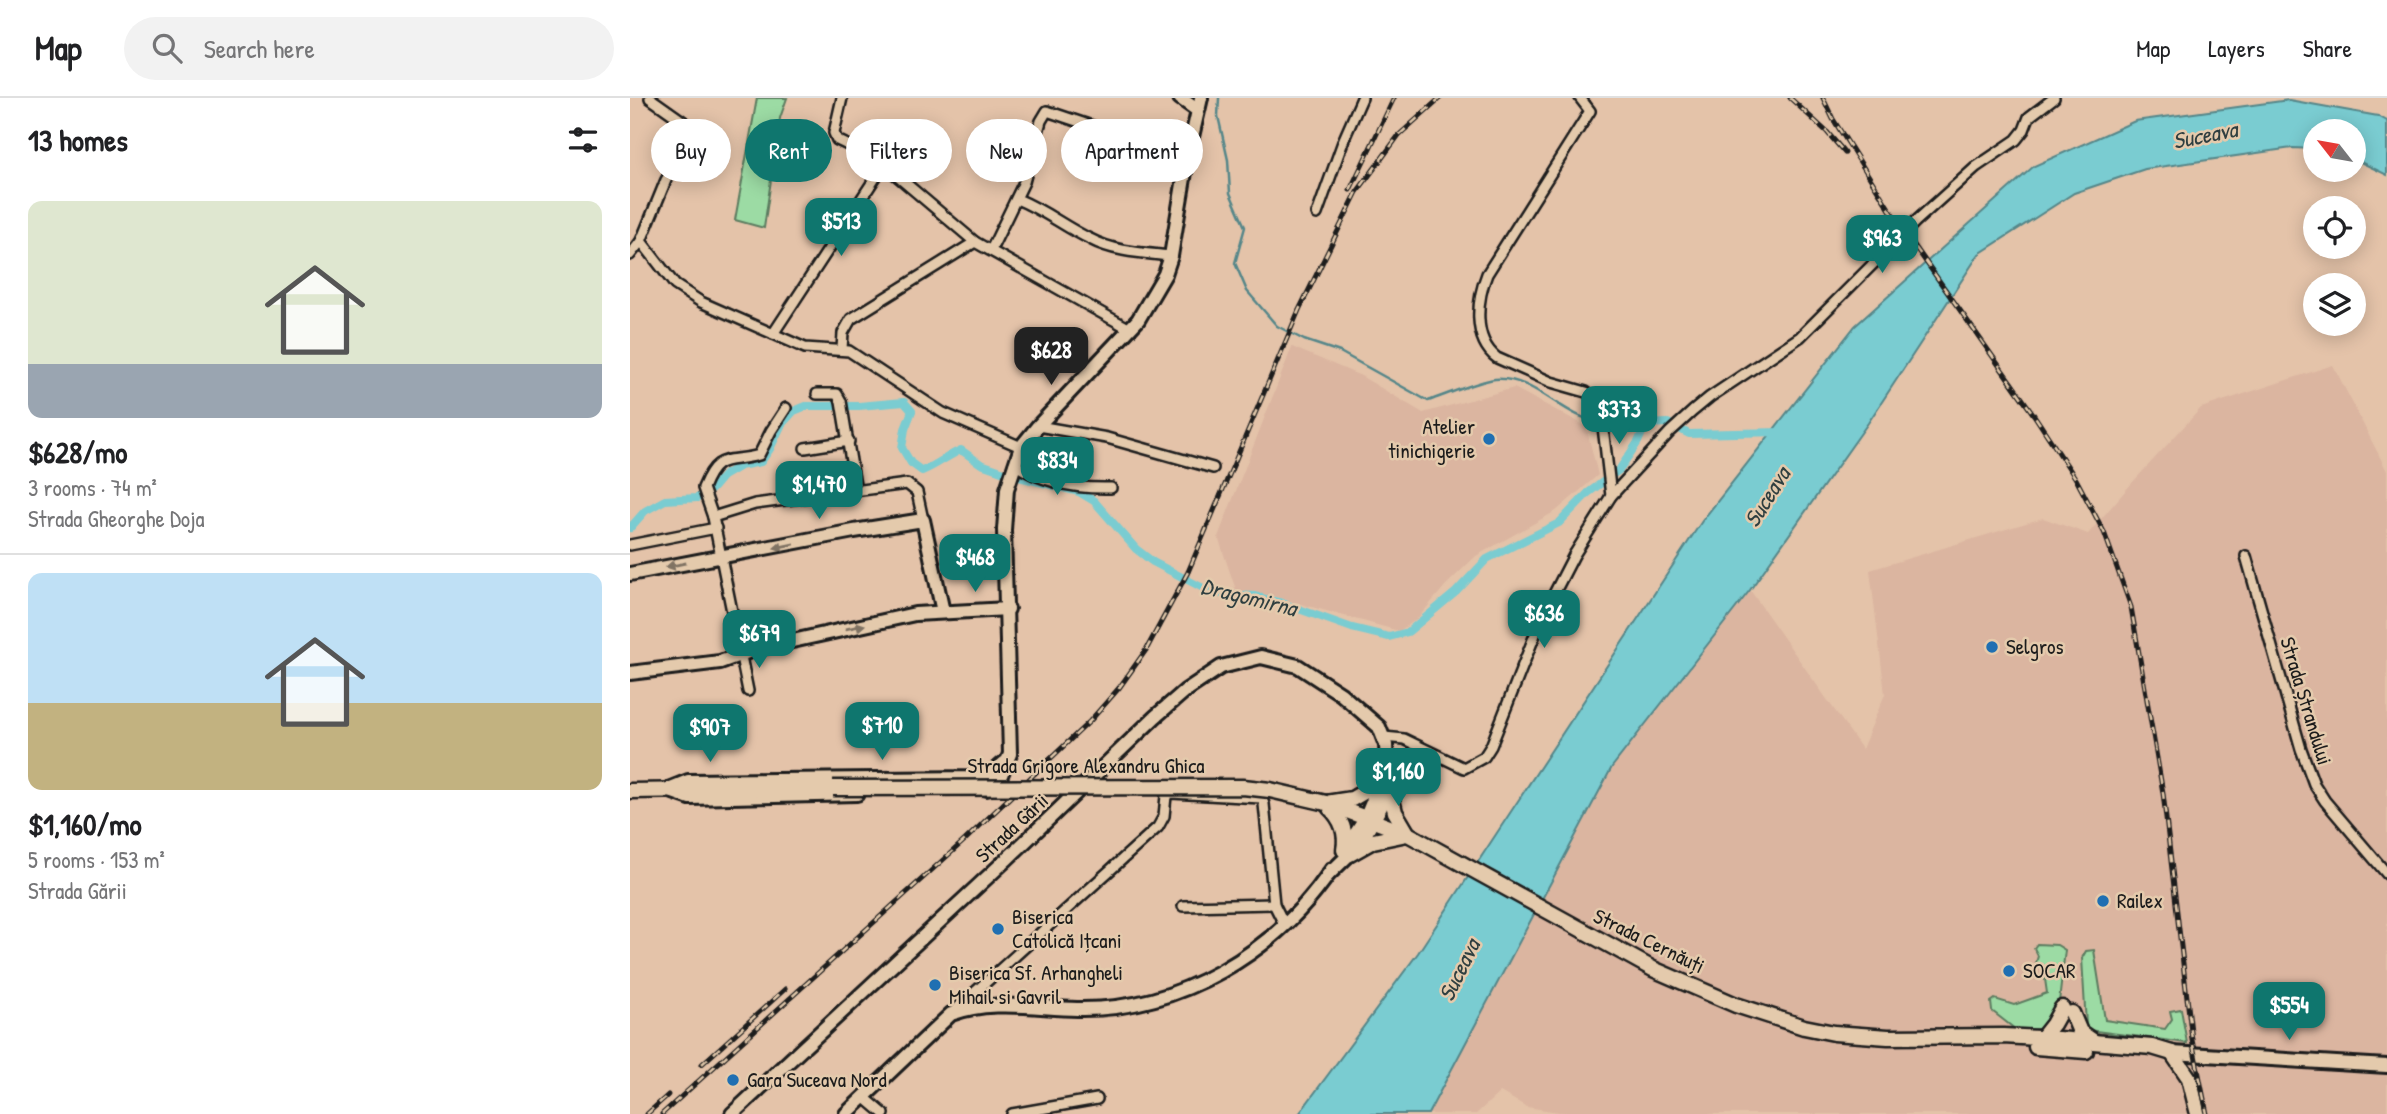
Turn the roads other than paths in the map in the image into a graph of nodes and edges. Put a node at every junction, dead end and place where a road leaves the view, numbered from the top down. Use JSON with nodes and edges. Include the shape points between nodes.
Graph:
{"nodes":[{"id":1,"x":650,"y":98,"type":"edge"},
{"id":2,"x":842,"y":98,"type":"edge"},
{"id":3,"x":1180,"y":98,"type":"edge"},
{"id":4,"x":1363,"y":98,"type":"edge"},
{"id":5,"x":1580,"y":98,"type":"edge"},
{"id":6,"x":2054,"y":98,"type":"edge"},
{"id":7,"x":1199,"y":104,"type":"edge"},
{"id":8,"x":1071,"y":119,"type":"edge"},
{"id":9,"x":846,"y":143,"type":"edge"},
{"id":10,"x":873,"y":182,"type":"edge"},
{"id":11,"x":905,"y":182,"type":"edge"},
{"id":12,"x":1183,"y":182,"type":"edge"},
{"id":13,"x":1017,"y":200,"type":"junction"},
{"id":14,"x":1317,"y":214,"type":"dead end"},
{"id":15,"x":641,"y":242,"type":"junction"},
{"id":16,"x":975,"y":242,"type":"junction"},
{"id":17,"x":991,"y":250,"type":"junction"},
{"id":18,"x":630,"y":255,"type":"edge"},
{"id":19,"x":1171,"y":256,"type":"junction"},
{"id":20,"x":1130,"y":329,"type":"junction"},
{"id":21,"x":773,"y":334,"type":"junction"},
{"id":22,"x":842,"y":349,"type":"junction"},
{"id":23,"x":817,"y":394,"type":"dead end"},
{"id":24,"x":786,"y":408,"type":"dead end"},
{"id":25,"x":1038,"y":426,"type":"junction"},
{"id":26,"x":849,"y":441,"type":"junction"},
{"id":27,"x":1021,"y":447,"type":"junction"},
{"id":28,"x":805,"y":448,"type":"dead end"},
{"id":29,"x":1213,"y":468,"type":"dead end"},
{"id":30,"x":1012,"y":472,"type":"junction"},
{"id":31,"x":1111,"y":488,"type":"dead end"},
{"id":32,"x":856,"y":491,"type":"junction"},
{"id":33,"x":1611,"y":496,"type":"junction"},
{"id":34,"x":713,"y":517,"type":"junction"},
{"id":35,"x":923,"y":520,"type":"junction"},
{"id":36,"x":716,"y":528,"type":"junction"},
{"id":37,"x":630,"y":545,"type":"edge"},
{"id":38,"x":2246,"y":556,"type":"dead end"},
{"id":39,"x":721,"y":557,"type":"junction"},
{"id":40,"x":630,"y":574,"type":"edge"},
{"id":41,"x":1008,"y":609,"type":"junction"},
{"id":42,"x":943,"y":612,"type":"junction"},
{"id":43,"x":741,"y":654,"type":"junction"},
{"id":44,"x":630,"y":673,"type":"edge"},
{"id":45,"x":748,"y":691,"type":"dead end"},
{"id":46,"x":1384,"y":737,"type":"junction"},
{"id":47,"x":1384,"y":783,"type":"junction"},
{"id":48,"x":630,"y":790,"type":"edge"},
{"id":49,"x":666,"y":790,"type":"junction"},
{"id":50,"x":1326,"y":803,"type":"junction"},
{"id":51,"x":1370,"y":820,"type":"junction"},
{"id":52,"x":1408,"y":834,"type":"junction"},
{"id":53,"x":1347,"y":852,"type":"junction"},
{"id":54,"x":2387,"y":874,"type":"edge"},
{"id":55,"x":1274,"y":904,"type":"junction"},
{"id":56,"x":1183,"y":906,"type":"dead end"},
{"id":57,"x":1284,"y":924,"type":"junction"},
{"id":58,"x":951,"y":1014,"type":"junction"},
{"id":59,"x":1888,"y":1037,"type":"junction"},
{"id":60,"x":2042,"y":1038,"type":"junction"},
{"id":61,"x":2095,"y":1042,"type":"junction"},
{"id":62,"x":2172,"y":1053,"type":"junction"},
{"id":63,"x":2387,"y":1066,"type":"edge"},
{"id":64,"x":864,"y":1097,"type":"junction"},
{"id":65,"x":1097,"y":1099,"type":"dead end"},
{"id":66,"x":733,"y":1114,"type":"edge"},
{"id":67,"x":846,"y":1114,"type":"edge"},
{"id":68,"x":884,"y":1114,"type":"edge"},
{"id":69,"x":1012,"y":1114,"type":"edge"},
{"id":70,"x":2198,"y":1114,"type":"edge"}],
"edges":[{"from":1,"to":15,"type":"street","via":[[691,127],[693,135],[666,180]]},
{"from":2,"to":9,"type":"street","via":[[835,137]]},
{"from":3,"to":7,"type":"street"},
{"from":4,"to":14,"type":"street"},
{"from":5,"to":33,"type":"street","via":[[1590,111],[1487,274],[1480,292],[1479,317],[1483,340],[1492,354],[1551,382],[1586,392],[1595,400]]},
{"from":6,"to":33,"type":"street","via":[[2029,117],[2017,140],[1976,167],[1914,222],[1800,337],[1682,421]]},
{"from":8,"to":13,"type":"street","via":[[1047,111]]},
{"from":10,"to":21,"type":"street"},
{"from":11,"to":16,"type":"street"},
{"from":12,"to":19,"type":"street"},
{"from":13,"to":17,"type":"street"},
{"from":13,"to":19,"type":"street","via":[[1099,244]]},
{"from":15,"to":18,"type":"street"},
{"from":15,"to":21,"type":"street","via":[[685,293]]},
{"from":16,"to":17,"type":"street"},
{"from":16,"to":22,"type":"street","via":[[851,319],[843,333]]},
{"from":17,"to":20,"type":"street"},
{"from":19,"to":20,"type":"street","via":[[1158,288]]},
{"from":20,"to":25,"type":"street"},
{"from":21,"to":22,"type":"street","via":[[805,348]]},
{"from":22,"to":27,"type":"street","via":[[943,413]]},
{"from":23,"to":26,"type":"street","via":[[837,394]]},
{"from":24,"to":34,"type":"street","via":[[759,455],[712,468],[703,488]]},
{"from":25,"to":27,"type":"street"},
{"from":25,"to":29,"type":"street","via":[[1107,438]]},
{"from":26,"to":28,"type":"street"},
{"from":26,"to":32,"type":"street"},
{"from":27,"to":30,"type":"street"},
{"from":30,"to":31,"type":"street","via":[[1076,488]]},
{"from":30,"to":41,"type":"street","via":[[1004,530]]},
{"from":32,"to":34,"type":"street","via":[[755,504]]},
{"from":32,"to":35,"type":"street","via":[[907,484],[917,492]]},
{"from":33,"to":46,"type":"street","via":[[1542,617],[1484,757],[1464,768],[1404,739]]},
{"from":34,"to":36,"type":"street"},
{"from":35,"to":39,"type":"street","one_way":true},
{"from":35,"to":42,"type":"street"},
{"from":36,"to":37,"type":"street"},
{"from":36,"to":39,"type":"street"},
{"from":38,"to":54,"type":"street","name":"Strada Ștrandului","via":[[2314,784]]},
{"from":39,"to":40,"type":"street","one_way":true},
{"from":39,"to":43,"type":"street"},
{"from":41,"to":42,"type":"street"},
{"from":41,"to":49,"type":"street","via":[[1010,754],[989,788],[690,798]]},
{"from":43,"to":42,"type":"street","one_way":true,"via":[[915,614]]},
{"from":43,"to":44,"type":"street","via":[[704,665]]},
{"from":43,"to":45,"type":"street"},
{"from":46,"to":47,"type":"street"},
{"from":46,"to":66,"type":"street","name":"Strada Gării","via":[[1360,708],[1307,670],[1261,657],[1221,667],[1155,717]]},
{"from":47,"to":50,"type":"main road","via":[[1352,799]]},
{"from":47,"to":51,"type":"street"},
{"from":47,"to":52,"type":"main road"},
{"from":48,"to":49,"type":"main road","name":"Strada Grigore Alexandru Ghica"},
{"from":49,"to":50,"type":"main road","name":"Strada Grigore Alexandru Ghica","bridge":true,"via":[[1243,787]]},
{"from":50,"to":51,"type":"main road","name":"Strada Grigore Alexandru Ghica"},
{"from":50,"to":53,"type":"main road","via":[[1343,828]]},
{"from":51,"to":52,"type":"main road","name":"Strada Grigore Alexandru Ghica"},
{"from":51,"to":53,"type":"street"},
{"from":52,"to":53,"type":"main road","via":[[1382,838]]},
{"from":52,"to":59,"type":"main road","name":"Strada Cernăuți","via":[[1665,975],[1812,1029]]},
{"from":53,"to":57,"type":"street"},
{"from":55,"to":56,"type":"street"},
{"from":55,"to":57,"type":"street"},
{"from":55,"to":58,"type":"street","via":[[1261,798],[1171,793],[1166,796],[1158,827]]},
{"from":57,"to":58,"type":"street","via":[[1256,949],[1199,984],[1133,1006],[988,1005]]},
{"from":58,"to":64,"type":"street"},
{"from":59,"to":60,"type":"main road","name":"Strada Cernăuți"},
{"from":59,"to":62,"type":"main road","name":"Strada Cernăuți"},
{"from":60,"to":61,"type":"main road","name":"Strada Cernăuți"},
{"from":60,"to":61,"type":"main road","via":[[2067,1010],[2080,1032]]},
{"from":61,"to":62,"type":"main road","name":"Strada Cernăuți"},
{"from":62,"to":63,"type":"street","name":"Strada Cernăuți"},
{"from":62,"to":70,"type":"main road","via":[[2189,1078]]},
{"from":64,"to":67,"type":"street"},
{"from":64,"to":68,"type":"street"},
{"from":65,"to":69,"type":"street"}]}
